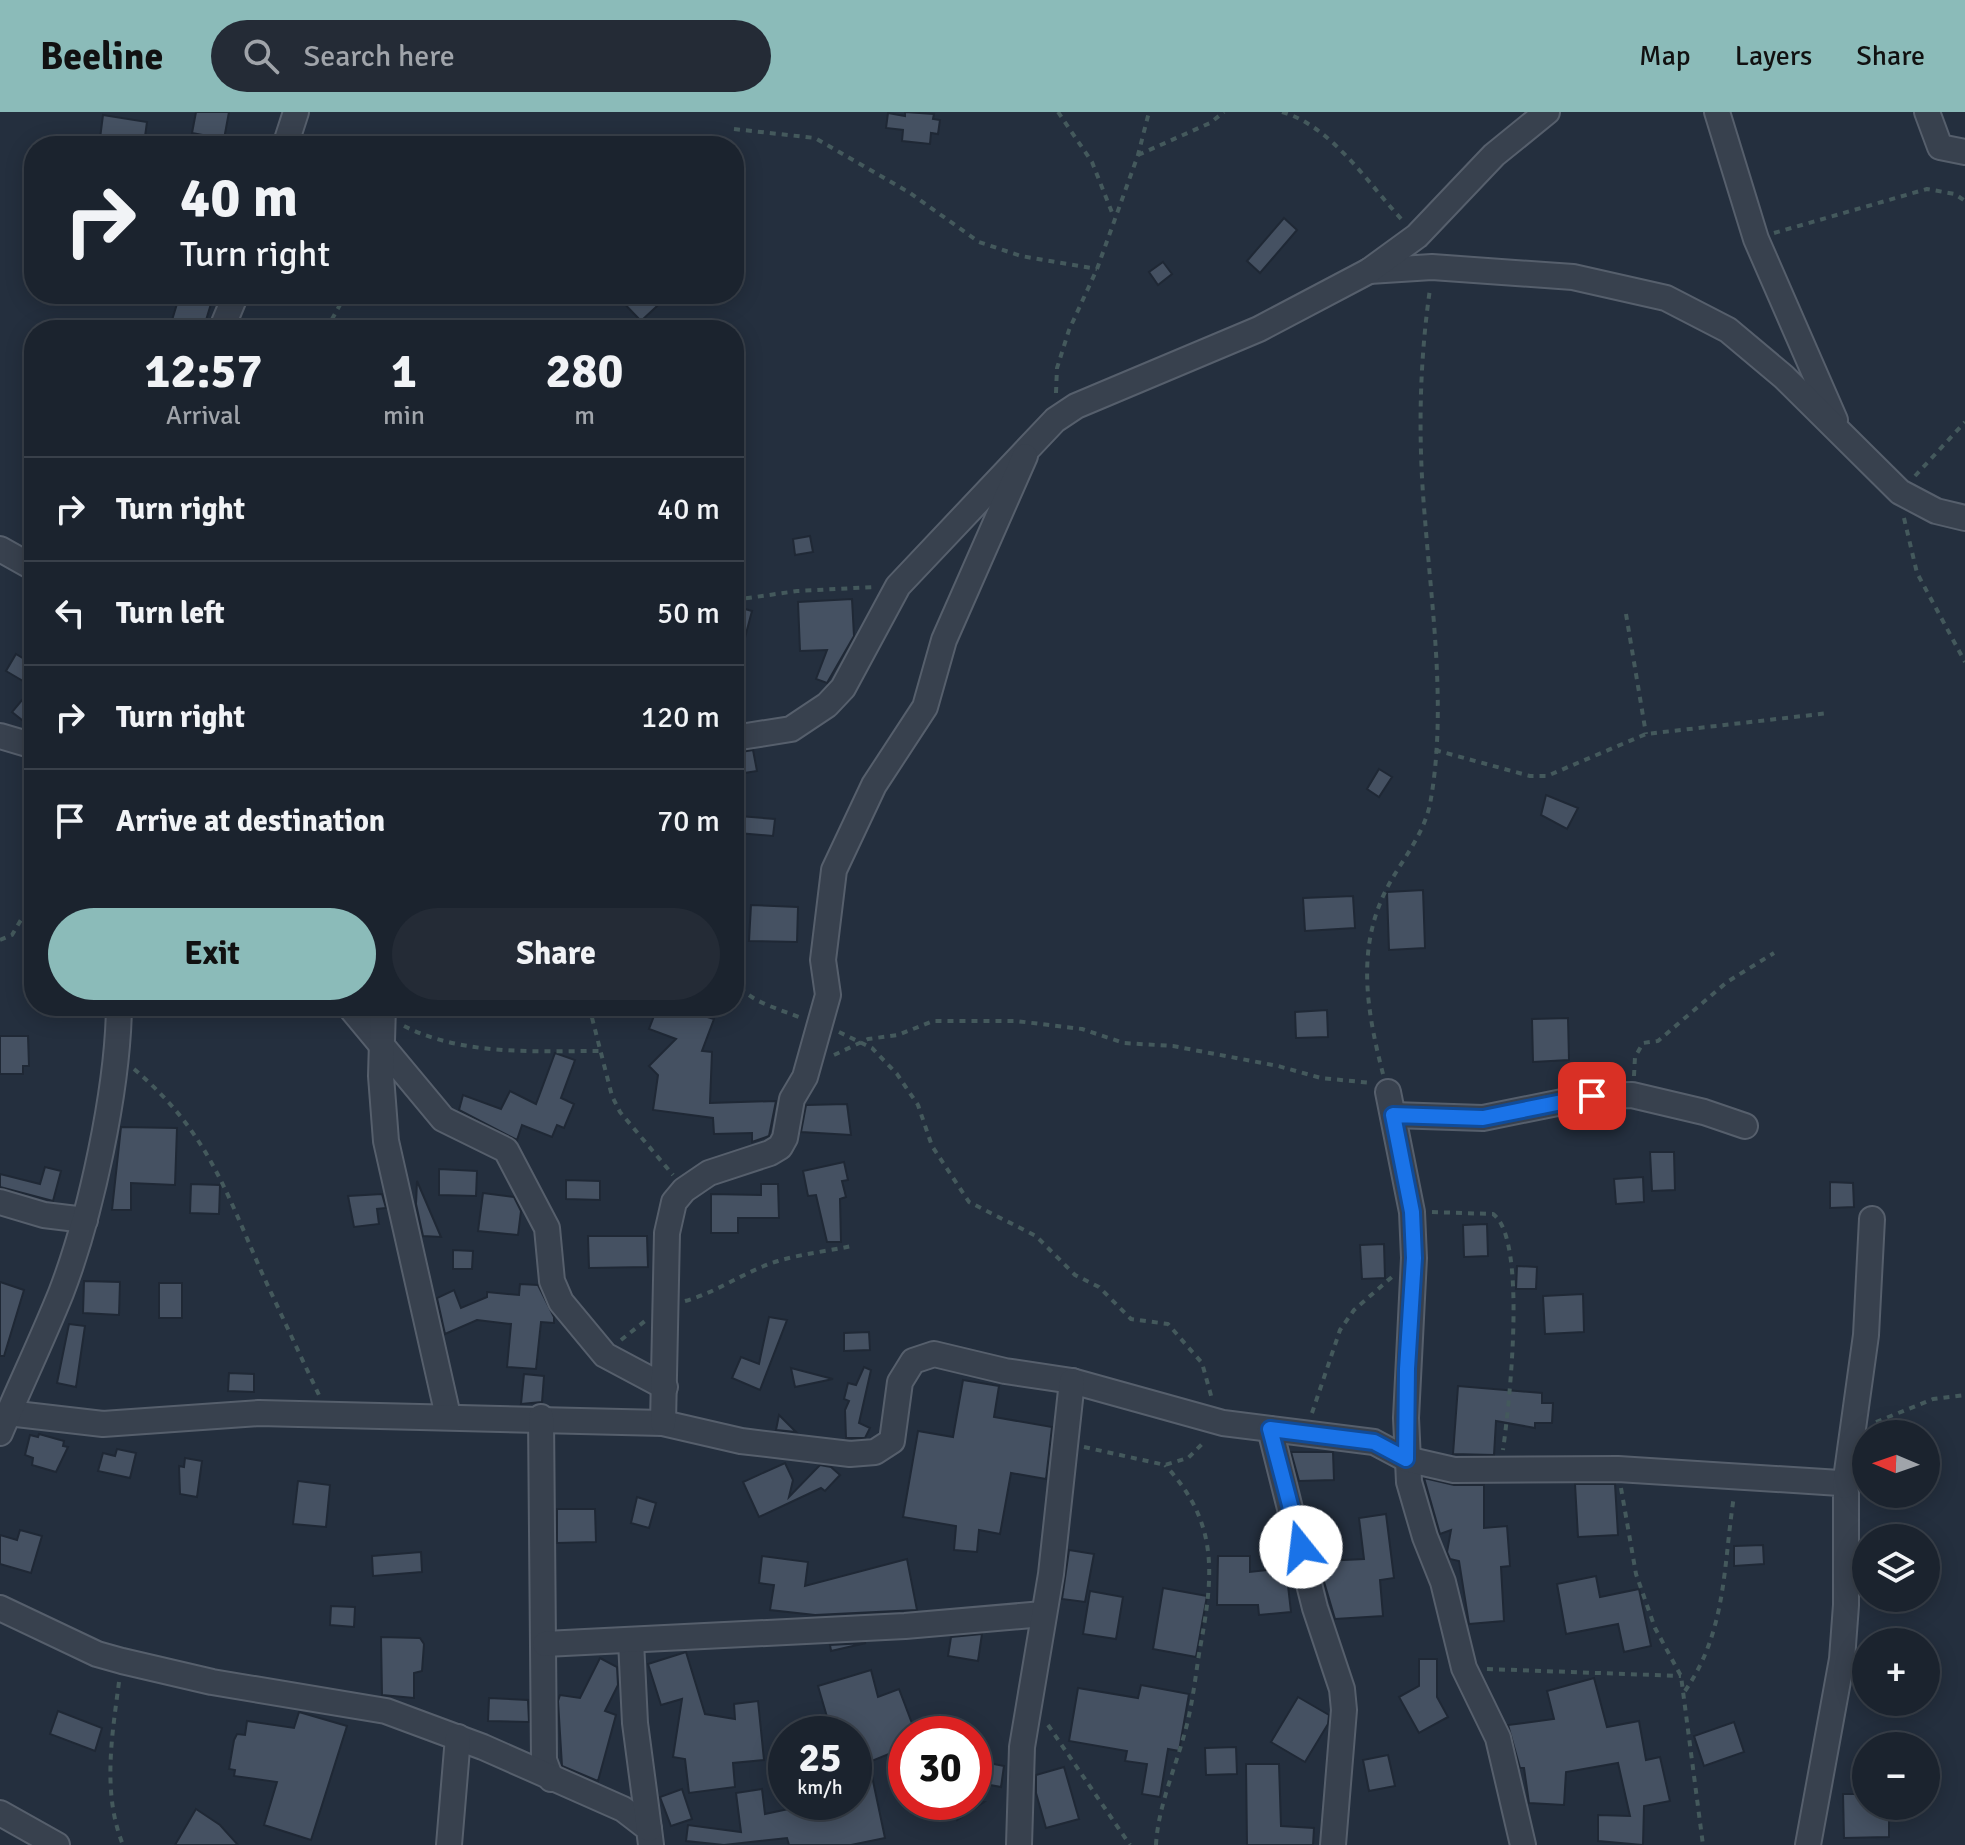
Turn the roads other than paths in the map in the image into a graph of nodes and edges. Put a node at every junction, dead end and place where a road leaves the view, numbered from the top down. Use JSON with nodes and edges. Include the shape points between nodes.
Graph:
{"nodes":[{"id":1,"x":296,"y":112,"type":"edge"},
{"id":2,"x":1547,"y":112,"type":"edge"},
{"id":3,"x":1717,"y":112,"type":"edge"},
{"id":4,"x":1927,"y":112,"type":"edge"},
{"id":5,"x":288,"y":136,"type":"edge"},
{"id":6,"x":1965,"y":152,"type":"edge"},
{"id":7,"x":1369,"y":271,"type":"junction"},
{"id":8,"x":1841,"y":433,"type":"junction"},
{"id":9,"x":1025,"y":456,"type":"junction"},
{"id":10,"x":1965,"y":518,"type":"edge"},
{"id":11,"x":0,"y":549,"type":"edge"},
{"id":12,"x":24,"y":562,"type":"edge"},
{"id":13,"x":0,"y":736,"type":"edge"},
{"id":14,"x":744,"y":736,"type":"edge"},
{"id":15,"x":24,"y":743,"type":"edge"},
{"id":16,"x":119,"y":1016,"type":"edge"},
{"id":17,"x":358,"y":1016,"type":"edge"},
{"id":18,"x":384,"y":1016,"type":"edge"},
{"id":19,"x":381,"y":1041,"type":"junction"},
{"id":20,"x":1745,"y":1126,"type":"dead end"},
{"id":21,"x":0,"y":1202,"type":"edge"},
{"id":22,"x":1872,"y":1219,"type":"dead end"},
{"id":23,"x":85,"y":1220,"type":"junction"},
{"id":24,"x":1072,"y":1381,"type":"junction"},
{"id":25,"x":665,"y":1387,"type":"junction"},
{"id":26,"x":448,"y":1416,"type":"junction"},
{"id":27,"x":541,"y":1417,"type":"junction"},
{"id":28,"x":4,"y":1423,"type":"edge"},
{"id":29,"x":663,"y":1423,"type":"junction"},
{"id":30,"x":1270,"y":1429,"type":"junction"},
{"id":31,"x":1406,"y":1459,"type":"junction"},
{"id":32,"x":1845,"y":1486,"type":"junction"},
{"id":33,"x":0,"y":1608,"type":"edge"},
{"id":34,"x":1043,"y":1614,"type":"junction"},
{"id":35,"x":631,"y":1641,"type":"junction"},
{"id":36,"x":545,"y":1644,"type":"junction"},
{"id":37,"x":458,"y":1737,"type":"junction"},
{"id":38,"x":551,"y":1779,"type":"junction"},
{"id":39,"x":0,"y":1813,"type":"edge"},
{"id":40,"x":650,"y":1837,"type":"edge"},
{"id":41,"x":57,"y":1845,"type":"edge"},
{"id":42,"x":449,"y":1845,"type":"edge"},
{"id":43,"x":1019,"y":1845,"type":"edge"},
{"id":44,"x":1333,"y":1845,"type":"edge"},
{"id":45,"x":1523,"y":1845,"type":"edge"},
{"id":46,"x":1808,"y":1845,"type":"edge"}],
"edges":[{"from":1,"to":5,"type":"street"},
{"from":2,"to":7,"type":"street","via":[[1494,155],[1417,236]]},
{"from":3,"to":8,"type":"street","via":[[1756,239]]},
{"from":4,"to":6,"type":"street","via":[[1940,147]]},
{"from":7,"to":8,"type":"street","via":[[1432,267],[1573,277],[1666,298],[1728,330]]},
{"from":7,"to":9,"type":"street","via":[[1259,329],[1076,406],[1055,420]]},
{"from":8,"to":10,"type":"street","via":[[1900,492],[1936,511]]},
{"from":9,"to":14,"type":"street","via":[[898,586],[843,688],[827,705],[791,729]]},
{"from":9,"to":25,"type":"street","via":[[944,640],[925,707],[874,785],[834,870],[823,960],[828,995],[780,1147],[709,1173],[674,1202],[667,1233]]},
{"from":11,"to":12,"type":"street"},
{"from":13,"to":15,"type":"street"},
{"from":16,"to":23,"type":"street","via":[[117,1055]]},
{"from":17,"to":19,"type":"street"},
{"from":18,"to":19,"type":"street"},
{"from":19,"to":25,"type":"street","via":[[443,1119],[506,1150],[547,1228],[554,1292],[605,1355]]},
{"from":19,"to":26,"type":"street","via":[[386,1141]]},
{"from":20,"to":31,"type":"street","via":[[1632,1095],[1592,1096],[1483,1118],[1391,1104],[1412,1212],[1414,1258]]},
{"from":21,"to":23,"type":"street"},
{"from":22,"to":32,"type":"street","via":[[1866,1335]]},
{"from":23,"to":28,"type":"street","via":[[62,1291]]},
{"from":24,"to":29,"type":"street","via":[[934,1354],[913,1361],[900,1382],[892,1441],[875,1452],[850,1454],[741,1441]]},
{"from":24,"to":30,"type":"street","via":[[1132,1401]]},
{"from":24,"to":34,"type":"street"},
{"from":25,"to":29,"type":"street"},
{"from":26,"to":27,"type":"street"},
{"from":26,"to":28,"type":"street","via":[[259,1413],[103,1424]]},
{"from":27,"to":29,"type":"street"},
{"from":27,"to":36,"type":"street"},
{"from":30,"to":31,"type":"street","via":[[1374,1442]]},
{"from":30,"to":44,"type":"street","via":[[1315,1608],[1342,1689]]},
{"from":31,"to":32,"type":"street","via":[[1454,1470],[1618,1469]]},
{"from":31,"to":45,"type":"street","via":[[1464,1668],[1498,1738]]},
{"from":32,"to":46,"type":"street","via":[[1842,1659]]},
{"from":33,"to":37,"type":"street","via":[[97,1654],[212,1682],[372,1707]]},
{"from":34,"to":35,"type":"street"},
{"from":34,"to":43,"type":"street","via":[[1022,1747]]},
{"from":35,"to":36,"type":"street"},
{"from":35,"to":40,"type":"street"},
{"from":36,"to":38,"type":"street","via":[[544,1760]]},
{"from":37,"to":38,"type":"street"},
{"from":37,"to":42,"type":"street"},
{"from":38,"to":40,"type":"street","via":[[623,1809]]},
{"from":39,"to":41,"type":"street"}]}
